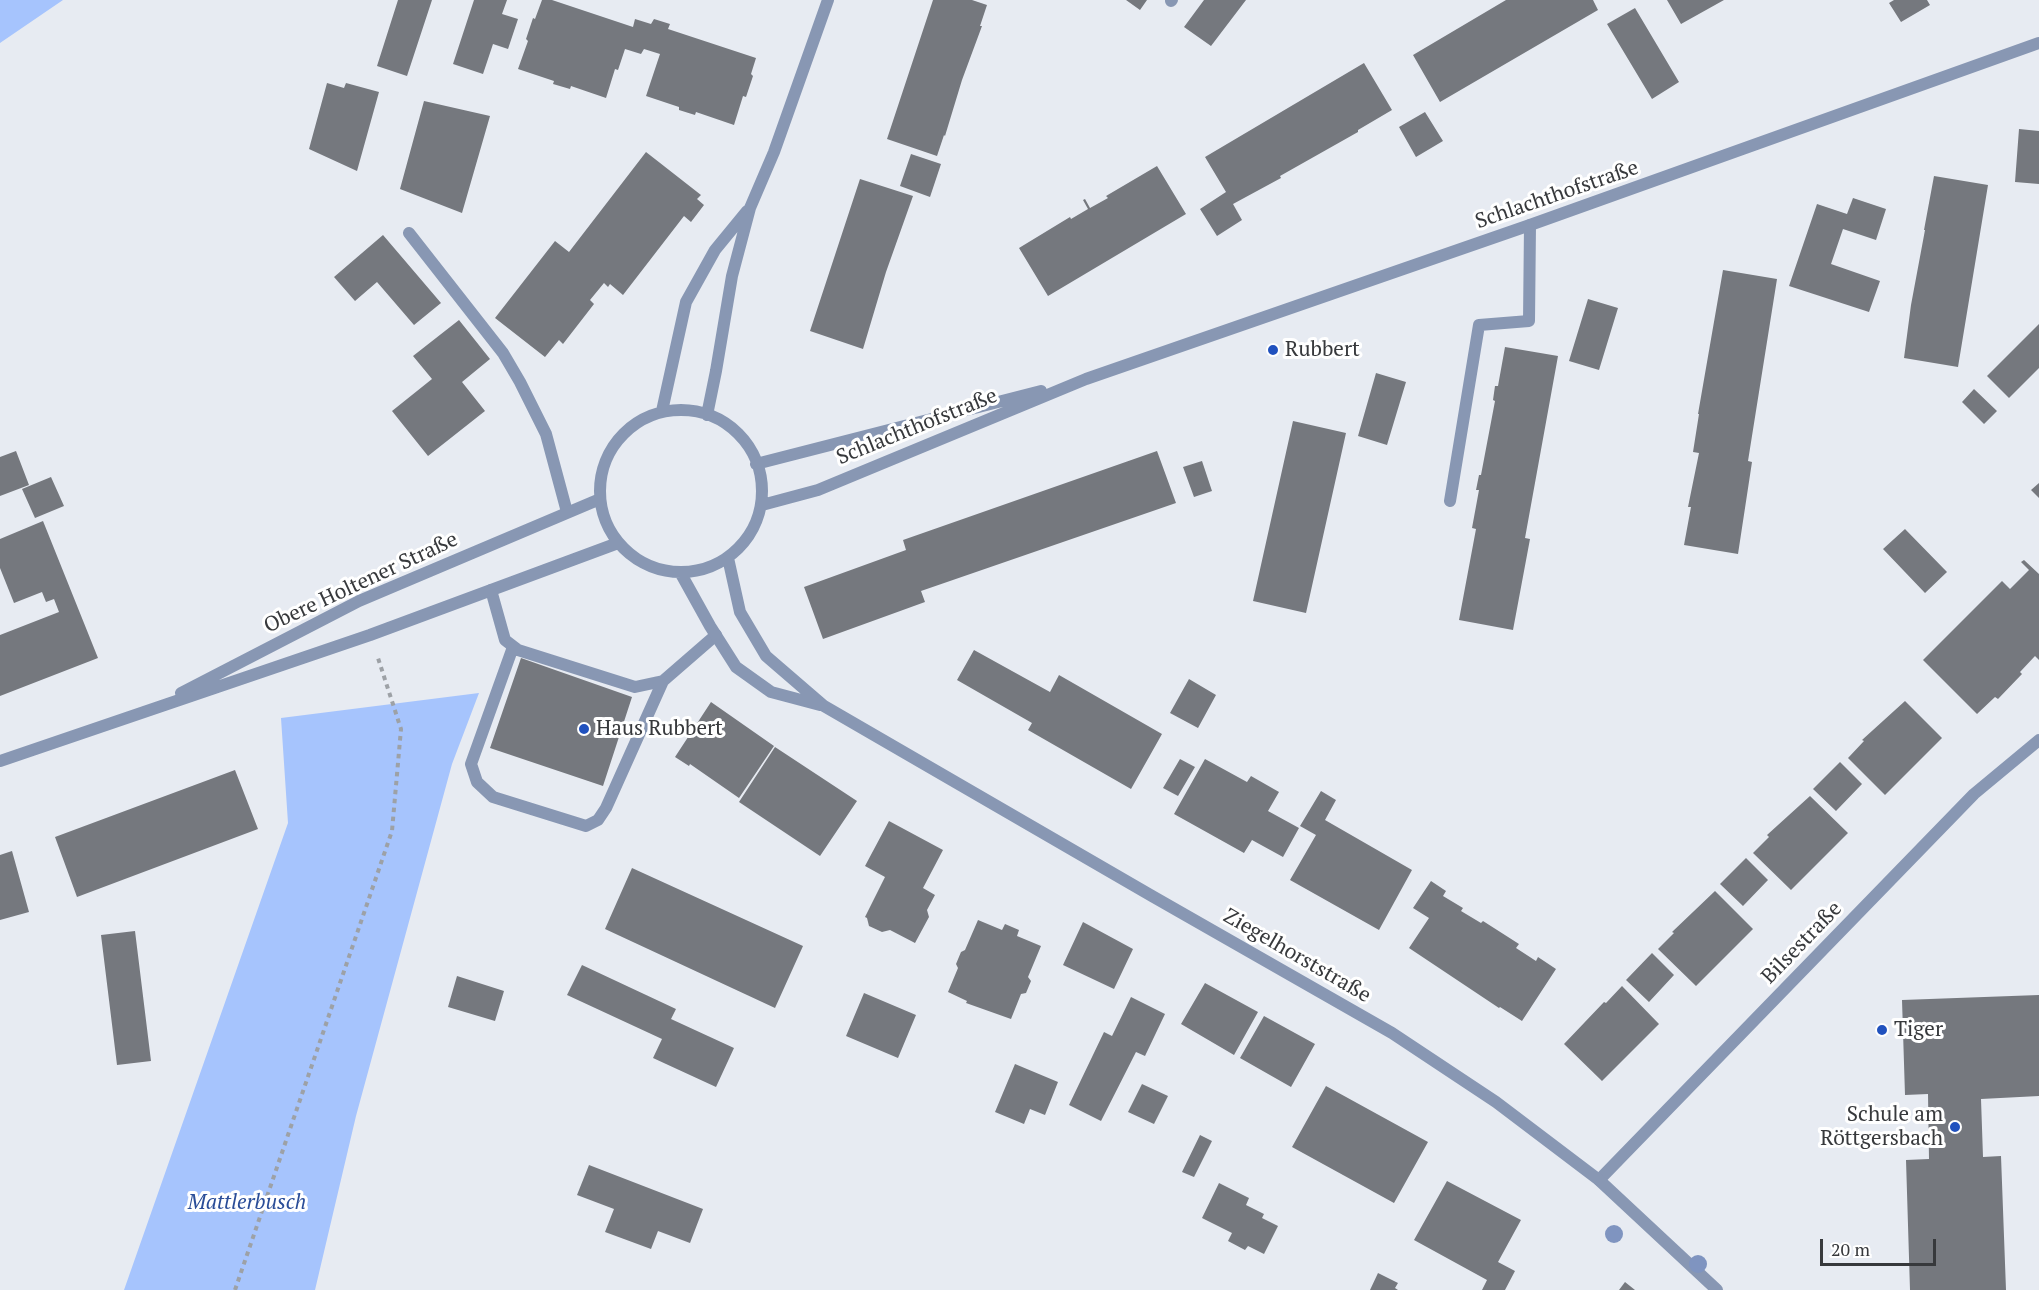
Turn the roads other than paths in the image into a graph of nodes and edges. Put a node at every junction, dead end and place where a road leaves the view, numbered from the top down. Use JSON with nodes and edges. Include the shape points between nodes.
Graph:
{"nodes":[{"id":1,"x":828,"y":0,"type":"edge"},
{"id":2,"x":2039,"y":43,"type":"edge"},
{"id":3,"x":750,"y":208,"type":"junction"},
{"id":4,"x":1530,"y":225,"type":"junction"},
{"id":5,"x":409,"y":233,"type":"dead end"},
{"id":6,"x":1086,"y":379,"type":"junction"},
{"id":7,"x":662,"y":411,"type":"junction"},
{"id":8,"x":707,"y":415,"type":"junction"},
{"id":9,"x":756,"y":464,"type":"junction"},
{"id":10,"x":600,"y":498,"type":"junction"},
{"id":11,"x":1450,"y":501,"type":"dead end"},
{"id":12,"x":762,"y":505,"type":"junction"},
{"id":13,"x":567,"y":512,"type":"junction"},
{"id":14,"x":618,"y":543,"type":"junction"},
{"id":15,"x":728,"y":558,"type":"junction"},
{"id":16,"x":680,"y":572,"type":"junction"},
{"id":17,"x":490,"y":590,"type":"junction"},
{"id":18,"x":716,"y":635,"type":"junction"},
{"id":19,"x":513,"y":646,"type":"junction"},
{"id":20,"x":663,"y":681,"type":"junction"},
{"id":21,"x":824,"y":706,"type":"junction"},
{"id":22,"x":143,"y":712,"type":"junction"},
{"id":23,"x":2039,"y":740,"type":"edge"},
{"id":24,"x":0,"y":760,"type":"edge"},
{"id":25,"x":1599,"y":1180,"type":"junction"},
{"id":26,"x":1717,"y":1290,"type":"edge"}],
"edges":[{"from":1,"to":3,"type":"street"},
{"from":2,"to":4,"type":"street","name":"Schlachthofstraße"},
{"from":3,"to":7,"type":"street","via":[[715,250],[686,302]]},
{"from":3,"to":8,"type":"street","via":[[732,276]]},
{"from":4,"to":6,"type":"street","name":"Schlachthofstraße"},
{"from":4,"to":11,"type":"street","via":[[1529,321],[1479,325]]},
{"from":5,"to":13,"type":"street","via":[[520,382],[546,434]]},
{"from":6,"to":9,"type":"street","name":"Schlachthofstraße"},
{"from":6,"to":12,"type":"street","name":"Schlachthofstraße","via":[[818,490]]},
{"from":7,"to":8,"type":"street","via":[[694,410]]},
{"from":7,"to":10,"type":"street","via":[[633,424],[610,447],[600,477]]},
{"from":8,"to":9,"type":"street","via":[[724,422],[747,444]]},
{"from":9,"to":12,"type":"street","via":[[761,472]]},
{"from":10,"to":13,"type":"street","name":"Obere Holtener Straße"},
{"from":10,"to":14,"type":"street","via":[[601,510]]},
{"from":12,"to":15,"type":"street","via":[[750,535]]},
{"from":13,"to":22,"type":"street","name":"Obere Holtener Straße","via":[[359,601]]},
{"from":14,"to":16,"type":"street","via":[[638,561],[668,572]]},
{"from":14,"to":17,"type":"street","name":"Obere Holtener Straße"},
{"from":15,"to":16,"type":"street","via":[[699,571]]},
{"from":15,"to":21,"type":"street","name":"Ziegelhorststraße","via":[[740,612],[766,656]]},
{"from":16,"to":18,"type":"street","name":"Ziegelhorststraße"},
{"from":17,"to":19,"type":"street","via":[[505,640]]},
{"from":17,"to":22,"type":"street","name":"Obere Holtener Straße"},
{"from":18,"to":20,"type":"street"},
{"from":18,"to":21,"type":"street","name":"Ziegelhorststraße","via":[[736,667],[771,692]]},
{"from":19,"to":20,"type":"street","via":[[635,687]]},
{"from":19,"to":20,"type":"street","via":[[471,764],[477,782],[493,797],[586,826],[598,820],[606,808]]},
{"from":21,"to":25,"type":"street","name":"Ziegelhorststraße","via":[[1392,1033],[1496,1102]]},
{"from":22,"to":24,"type":"street","name":"Obere Holtener Straße"},
{"from":23,"to":25,"type":"street","name":"Bilsestraße","via":[[1974,794]]},
{"from":25,"to":26,"type":"street","name":"Ziegelhorststraße"}]}
